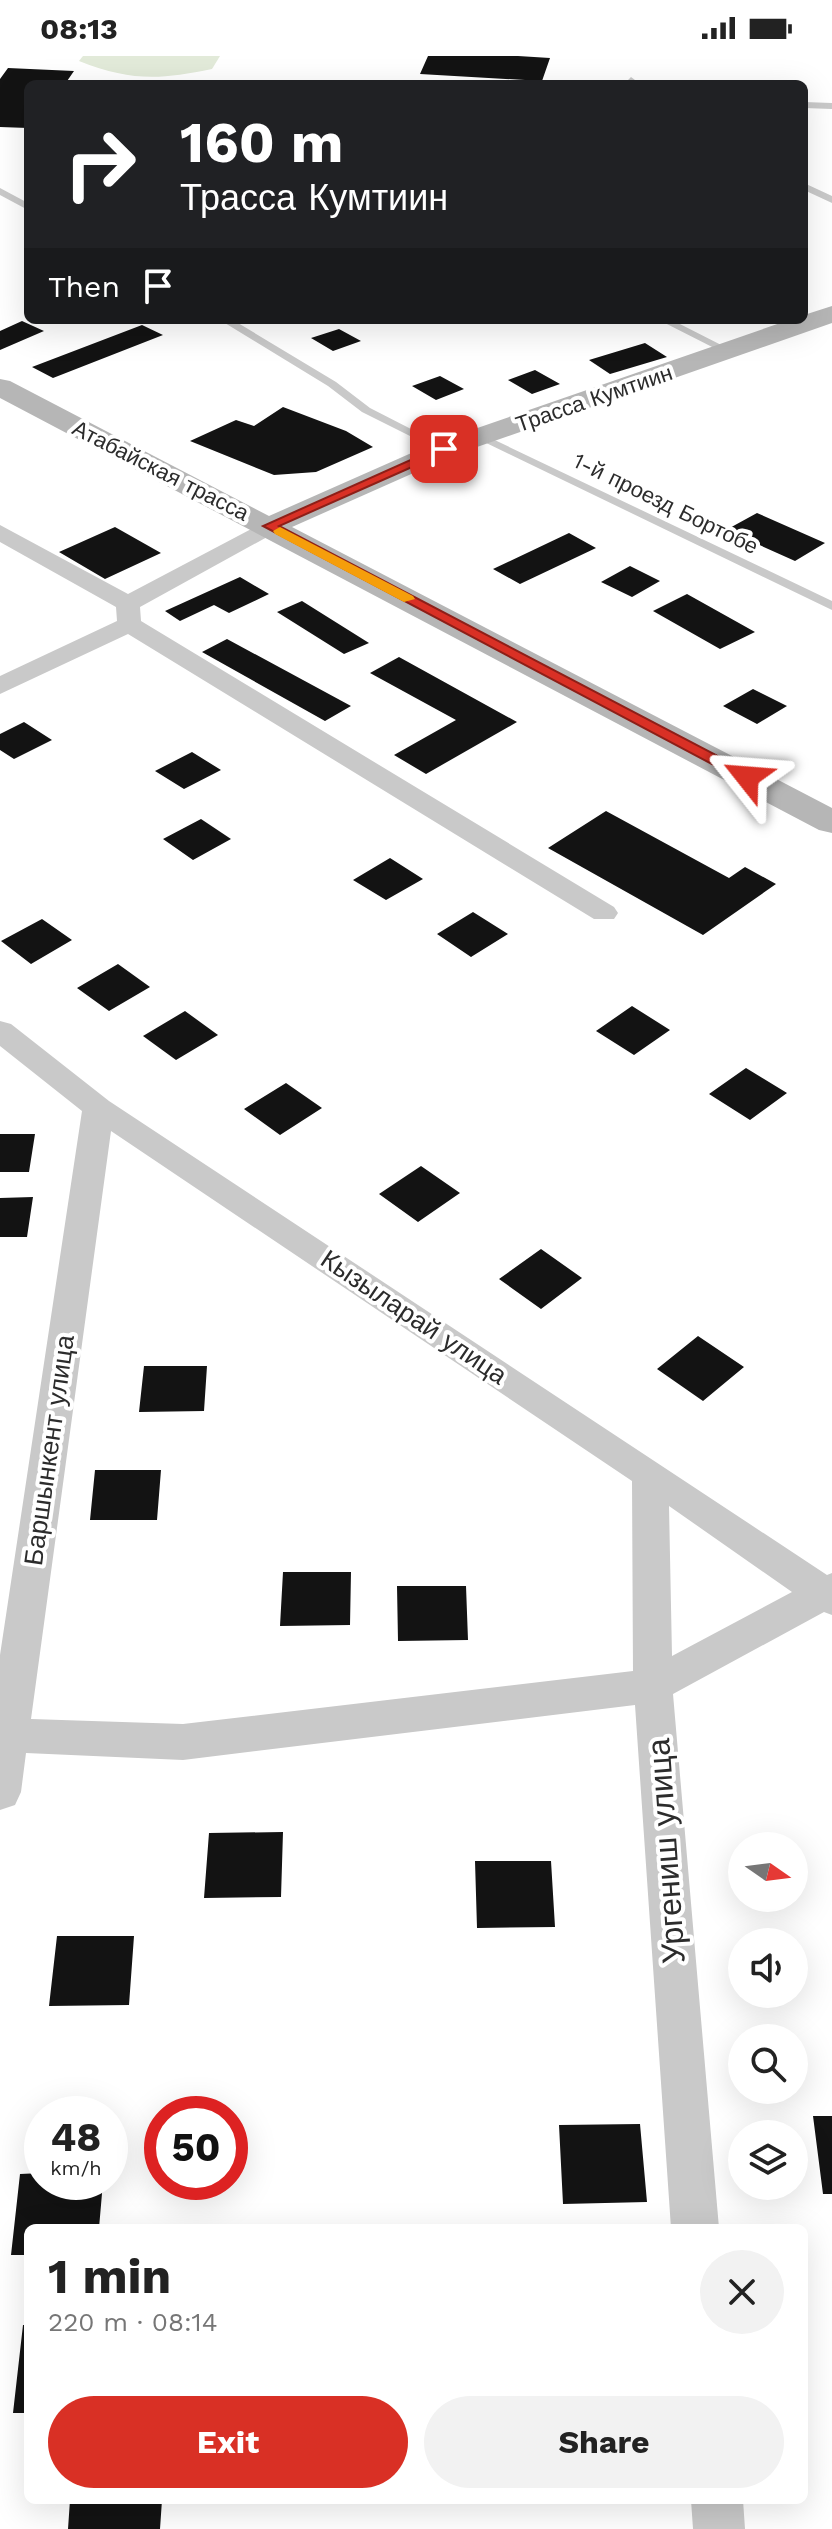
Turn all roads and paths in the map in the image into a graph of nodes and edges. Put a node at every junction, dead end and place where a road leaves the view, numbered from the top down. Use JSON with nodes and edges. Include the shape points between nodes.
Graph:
{"nodes":[{"id":1,"x":808,"y":105,"type":"edge"},
{"id":2,"x":832,"y":106,"type":"edge"},
{"id":3,"x":808,"y":188,"type":"edge"},
{"id":4,"x":0,"y":191,"type":"edge"},
{"id":5,"x":832,"y":200,"type":"edge"},
{"id":6,"x":24,"y":205,"type":"edge"},
{"id":7,"x":832,"y":314,"type":"edge"},
{"id":8,"x":808,"y":323,"type":"edge"},
{"id":9,"x":232,"y":324,"type":"edge"},
{"id":10,"x":672,"y":324,"type":"edge"},
{"id":11,"x":804,"y":324,"type":"edge"},
{"id":12,"x":728,"y":351,"type":"junction"},
{"id":13,"x":0,"y":387,"type":"edge"},
{"id":14,"x":482,"y":437,"type":"junction"},
{"id":15,"x":444,"y":449,"type":"junction"},
{"id":16,"x":270,"y":526,"type":"junction"},
{"id":17,"x":0,"y":532,"type":"edge"},
{"id":18,"x":832,"y":606,"type":"edge"},
{"id":19,"x":128,"y":614,"type":"junction"},
{"id":20,"x":0,"y":686,"type":"edge"},
{"id":21,"x":832,"y":822,"type":"edge"},
{"id":22,"x":604,"y":913,"type":"dead end"},
{"id":23,"x":0,"y":1031,"type":"edge"},
{"id":24,"x":98,"y":1108,"type":"junction"},
{"id":25,"x":650,"y":1474,"type":"junction"},
{"id":26,"x":830,"y":1594,"type":"edge"},
{"id":27,"x":653,"y":1686,"type":"junction"},
{"id":28,"x":4,"y":1735,"type":"edge"},
{"id":29,"x":0,"y":1792,"type":"edge"},
{"id":30,"x":695,"y":2224,"type":"edge"},
{"id":31,"x":717,"y":2504,"type":"edge"},
{"id":32,"x":719,"y":2529,"type":"edge"}],
"edges":[{"from":1,"to":2,"type":"lane"},
{"from":3,"to":5,"type":"lane"},
{"from":4,"to":6,"type":"lane"},
{"from":7,"to":8,"type":"main road","name":"Трасса Кумтиин"},
{"from":9,"to":15,"type":"lane","via":[[366,410]]},
{"from":10,"to":12,"type":"lane"},
{"from":11,"to":12,"type":"main road","name":"Трасса Кумтиин"},
{"from":12,"to":14,"type":"main road","name":"Трасса Кумтиин"},
{"from":13,"to":16,"type":"main road","name":"Атабайская трасса"},
{"from":14,"to":15,"type":"main road","name":"Трасса Кумтиин"},
{"from":14,"to":18,"type":"lane","name":"1-й проезд Бортобе"},
{"from":15,"to":16,"type":"main road","name":"Трасса Кумтиин"},
{"from":16,"to":19,"type":"street"},
{"from":16,"to":21,"type":"main road","name":"Атабайская трасса"},
{"from":17,"to":19,"type":"street"},
{"from":19,"to":20,"type":"street"},
{"from":19,"to":22,"type":"street"},
{"from":23,"to":24,"type":"street","name":"Кызыларай улица"},
{"from":24,"to":25,"type":"street","name":"Кызыларай улица"},
{"from":24,"to":28,"type":"street","name":"Баршынкент улица"},
{"from":25,"to":26,"type":"street","name":"Кызыларай улица"},
{"from":25,"to":27,"type":"street","name":"Ургениш улица"},
{"from":26,"to":27,"type":"street"},
{"from":27,"to":28,"type":"street","via":[[183,1742]]},
{"from":27,"to":30,"type":"street","name":"Ургениш улица"},
{"from":28,"to":29,"type":"street","name":"Баршынкент улица"},
{"from":31,"to":32,"type":"street"}]}
